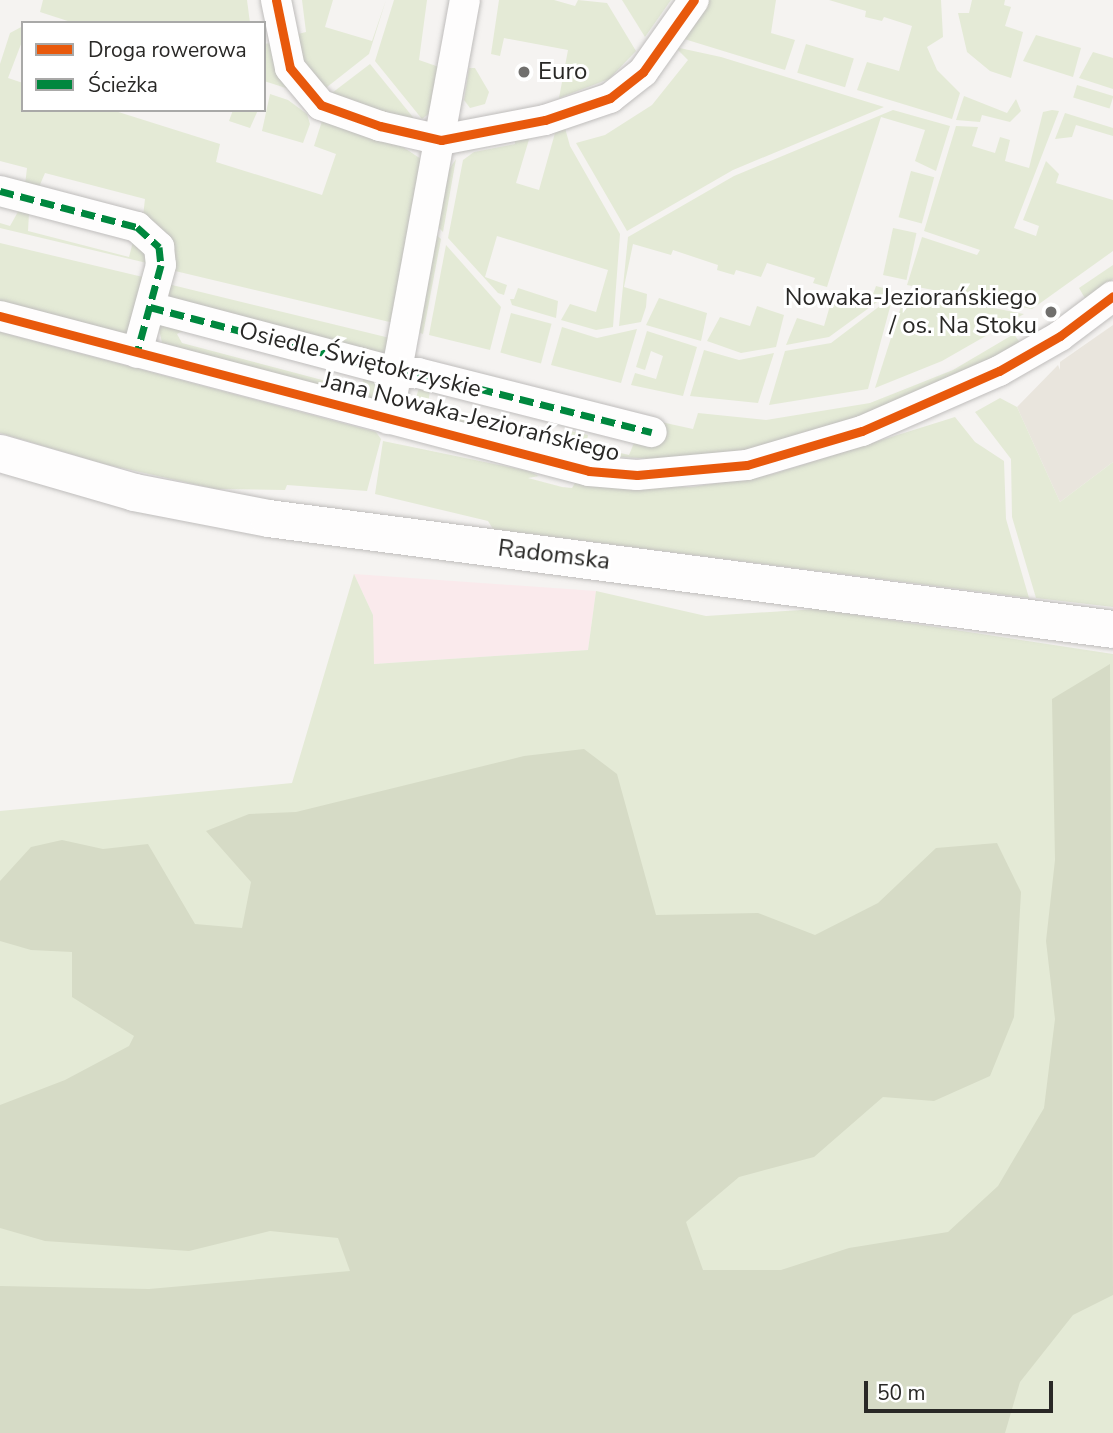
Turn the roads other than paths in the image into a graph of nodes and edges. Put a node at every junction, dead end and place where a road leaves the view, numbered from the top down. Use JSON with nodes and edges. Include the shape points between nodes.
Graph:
{"nodes":[{"id":1,"x":276,"y":0,"type":"edge"},
{"id":2,"x":465,"y":0,"type":"edge"},
{"id":3,"x":694,"y":0,"type":"edge"},
{"id":4,"x":441,"y":140,"type":"junction"},
{"id":5,"x":0,"y":191,"type":"edge"},
{"id":6,"x":1113,"y":296,"type":"edge"},
{"id":7,"x":150,"y":307,"type":"junction"},
{"id":8,"x":0,"y":316,"type":"edge"},
{"id":9,"x":137,"y":353,"type":"junction"},
{"id":10,"x":400,"y":373,"type":"junction"},
{"id":11,"x":388,"y":419,"type":"junction"},
{"id":12,"x":652,"y":432,"type":"dead end"},
{"id":13,"x":0,"y":453,"type":"edge"},
{"id":14,"x":1113,"y":629,"type":"edge"}],
"edges":[{"from":1,"to":4,"type":"street","via":[[290,68],[316,100],[380,126]]},
{"from":2,"to":4,"type":"street"},
{"from":3,"to":4,"type":"street","via":[[643,72],[610,98],[545,120]]},
{"from":4,"to":10,"type":"street"},
{"from":5,"to":7,"type":"street","via":[[137,227],[159,247],[162,265]]},
{"from":6,"to":11,"type":"street","name":"Jana Nowaka-Jeziorańskiego","via":[[1060,336],[956,393],[813,448],[747,465],[675,474],[615,474]]},
{"from":7,"to":9,"type":"street"},
{"from":7,"to":10,"type":"street","name":"Osiedle Świętokrzyskie"},
{"from":8,"to":9,"type":"street","name":"Jana Nowaka-Jeziorańskiego"},
{"from":9,"to":11,"type":"street","name":"Jana Nowaka-Jeziorańskiego"},
{"from":10,"to":11,"type":"street"},
{"from":10,"to":12,"type":"street","name":"Osiedle Świętokrzyskie","via":[[418,373]]},
{"from":13,"to":14,"type":"main road","name":"Radomska","via":[[134,492],[268,518]]}]}
